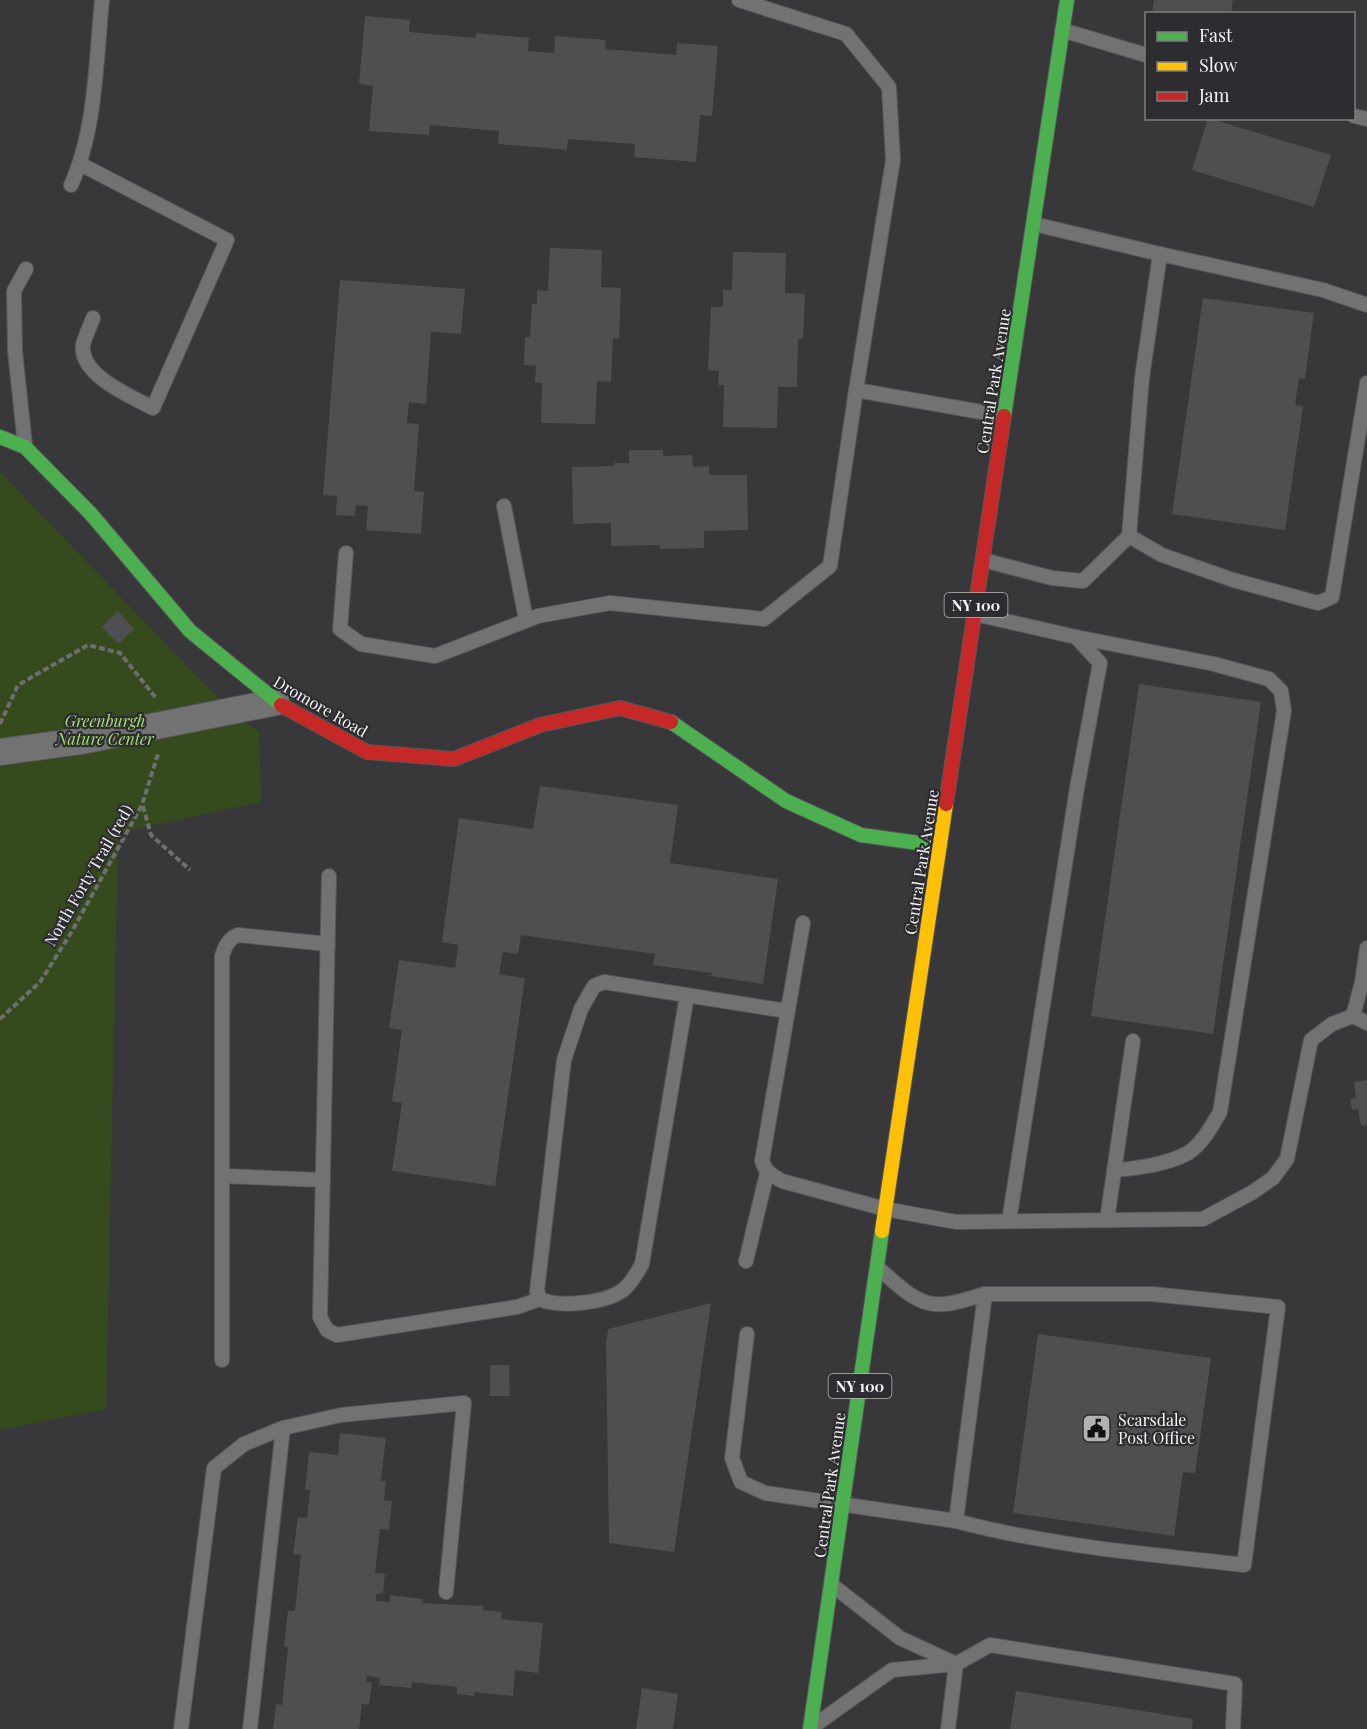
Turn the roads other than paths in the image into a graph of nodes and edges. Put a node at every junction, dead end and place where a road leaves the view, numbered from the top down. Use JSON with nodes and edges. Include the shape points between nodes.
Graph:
{"nodes":[{"id":1,"x":102,"y":0,"type":"edge"},
{"id":2,"x":739,"y":0,"type":"edge"},
{"id":3,"x":1067,"y":0,"type":"edge"},
{"id":4,"x":1062,"y":30,"type":"junction"},
{"id":5,"x":1145,"y":55,"type":"edge"},
{"id":6,"x":80,"y":164,"type":"junction"},
{"id":7,"x":71,"y":184,"type":"dead end"},
{"id":8,"x":1034,"y":224,"type":"junction"},
{"id":9,"x":1160,"y":255,"type":"junction"},
{"id":10,"x":26,"y":269,"type":"dead end"},
{"id":11,"x":1367,"y":305,"type":"edge"},
{"id":12,"x":93,"y":318,"type":"dead end"},
{"id":13,"x":1367,"y":383,"type":"edge"},
{"id":14,"x":856,"y":390,"type":"junction"},
{"id":15,"x":1004,"y":416,"type":"junction"},
{"id":16,"x":0,"y":437,"type":"edge"},
{"id":17,"x":25,"y":447,"type":"junction"},
{"id":18,"x":504,"y":506,"type":"dead end"},
{"id":19,"x":1129,"y":536,"type":"junction"},
{"id":20,"x":346,"y":553,"type":"dead end"},
{"id":21,"x":983,"y":560,"type":"junction"},
{"id":22,"x":975,"y":614,"type":"junction"},
{"id":23,"x":526,"y":620,"type":"junction"},
{"id":24,"x":1076,"y":637,"type":"junction"},
{"id":25,"x":276,"y":702,"type":"junction"},
{"id":26,"x":0,"y":752,"type":"edge"},
{"id":27,"x":940,"y":846,"type":"junction"},
{"id":28,"x":329,"y":876,"type":"dead end"},
{"id":29,"x":803,"y":923,"type":"dead end"},
{"id":30,"x":328,"y":944,"type":"junction"},
{"id":31,"x":1367,"y":948,"type":"edge"},
{"id":32,"x":687,"y":995,"type":"junction"},
{"id":33,"x":788,"y":1011,"type":"junction"},
{"id":34,"x":1353,"y":1016,"type":"junction"},
{"id":35,"x":1367,"y":1023,"type":"edge"},
{"id":36,"x":1133,"y":1041,"type":"dead end"},
{"id":37,"x":1114,"y":1170,"type":"junction"},
{"id":38,"x":767,"y":1173,"type":"junction"},
{"id":39,"x":222,"y":1176,"type":"junction"},
{"id":40,"x":323,"y":1180,"type":"junction"},
{"id":41,"x":885,"y":1209,"type":"junction"},
{"id":42,"x":1107,"y":1220,"type":"junction"},
{"id":43,"x":1009,"y":1221,"type":"junction"},
{"id":44,"x":746,"y":1261,"type":"dead end"},
{"id":45,"x":877,"y":1268,"type":"junction"},
{"id":46,"x":985,"y":1294,"type":"junction"},
{"id":47,"x":540,"y":1299,"type":"junction"},
{"id":48,"x":747,"y":1334,"type":"dead end"},
{"id":49,"x":222,"y":1360,"type":"dead end"},
{"id":50,"x":283,"y":1428,"type":"junction"},
{"id":51,"x":843,"y":1503,"type":"junction"},
{"id":52,"x":956,"y":1521,"type":"junction"},
{"id":53,"x":831,"y":1584,"type":"junction"},
{"id":54,"x":446,"y":1592,"type":"dead end"},
{"id":55,"x":956,"y":1664,"type":"junction"},
{"id":56,"x":811,"y":1728,"type":"edge"},
{"id":57,"x":181,"y":1729,"type":"edge"},
{"id":58,"x":250,"y":1729,"type":"edge"},
{"id":59,"x":948,"y":1729,"type":"edge"},
{"id":60,"x":1233,"y":1729,"type":"edge"}],
"edges":[{"from":1,"to":6,"type":"lane","via":[[90,117]]},
{"from":2,"to":14,"type":"lane","via":[[846,34],[889,87],[893,160]]},
{"from":3,"to":4,"type":"main road","name":"Central Park Avenue","number":"NY 100"},
{"from":4,"to":5,"type":"lane"},
{"from":4,"to":8,"type":"main road","name":"Central Park Avenue","number":"NY 100"},
{"from":6,"to":7,"type":"lane"},
{"from":6,"to":12,"type":"lane","via":[[227,240],[153,408],[111,386],[86,360],[83,346]]},
{"from":8,"to":9,"type":"lane"},
{"from":8,"to":15,"type":"main road","name":"Central Park Avenue","number":"NY 100"},
{"from":9,"to":11,"type":"lane","via":[[1323,290]]},
{"from":9,"to":19,"type":"lane","via":[[1142,378]]},
{"from":10,"to":17,"type":"lane","via":[[14,291],[15,351]]},
{"from":13,"to":19,"type":"lane","via":[[1332,597],[1318,603],[1233,580],[1162,555]]},
{"from":14,"to":15,"type":"lane"},
{"from":14,"to":23,"type":"lane","via":[[830,566],[764,620],[610,603]]},
{"from":15,"to":21,"type":"main road","name":"Central Park Avenue","number":"NY 100"},
{"from":16,"to":17,"type":"main road","name":"Dromore Road"},
{"from":17,"to":25,"type":"main road","name":"Dromore Road","via":[[91,514],[189,631]]},
{"from":18,"to":23,"type":"lane"},
{"from":19,"to":21,"type":"lane","via":[[1083,581],[1052,578]]},
{"from":20,"to":23,"type":"lane","via":[[340,629],[361,644],[435,656]]},
{"from":21,"to":22,"type":"main road","name":"Central Park Avenue","number":"NY 100"},
{"from":22,"to":24,"type":"lane"},
{"from":22,"to":27,"type":"main road","name":"Central Park Avenue","number":"NY 100"},
{"from":24,"to":37,"type":"lane","via":[[1269,679],[1281,691],[1284,711],[1220,1112],[1210,1130],[1188,1152],[1144,1168]]},
{"from":24,"to":43,"type":"lane","via":[[1100,663]]},
{"from":25,"to":26,"type":"street","via":[[81,741]]},
{"from":25,"to":27,"type":"main road","name":"Dromore Road","via":[[367,752],[453,759],[540,725],[620,708],[669,720],[786,801],[861,835]]},
{"from":27,"to":41,"type":"main road","name":"Central Park Avenue","number":"NY 100"},
{"from":28,"to":30,"type":"lane"},
{"from":29,"to":33,"type":"lane"},
{"from":30,"to":39,"type":"lane","via":[[238,935],[225,946]]},
{"from":30,"to":40,"type":"lane"},
{"from":31,"to":34,"type":"lane"},
{"from":32,"to":33,"type":"lane"},
{"from":32,"to":47,"type":"lane","via":[[642,1263],[624,1290],[612,1296],[564,1304]]},
{"from":32,"to":47,"type":"lane","via":[[604,982],[594,986],[581,1009],[564,1060],[537,1291]]},
{"from":33,"to":38,"type":"lane","via":[[762,1161]]},
{"from":34,"to":35,"type":"lane"},
{"from":34,"to":42,"type":"lane","via":[[1332,1024],[1311,1040],[1287,1159],[1273,1178],[1203,1219]]},
{"from":36,"to":37,"type":"lane"},
{"from":37,"to":42,"type":"lane"},
{"from":38,"to":41,"type":"lane","via":[[782,1181]]},
{"from":38,"to":44,"type":"lane"},
{"from":39,"to":40,"type":"lane"},
{"from":39,"to":49,"type":"lane"},
{"from":40,"to":47,"type":"lane","via":[[320,1317],[332,1333],[517,1307]]},
{"from":41,"to":43,"type":"lane","via":[[956,1222]]},
{"from":41,"to":45,"type":"main road","name":"Central Park Avenue","number":"NY 100"},
{"from":42,"to":43,"type":"lane"},
{"from":45,"to":46,"type":"lane","via":[[911,1295],[934,1304]]},
{"from":45,"to":51,"type":"main road","name":"Central Park Avenue","number":"NY 100"},
{"from":46,"to":52,"type":"lane"},
{"from":46,"to":52,"type":"lane","via":[[1152,1294],[1278,1307],[1244,1565],[1080,1546]]},
{"from":48,"to":51,"type":"lane","via":[[732,1458],[741,1482],[765,1492]]},
{"from":50,"to":54,"type":"lane","via":[[341,1415],[464,1403]]},
{"from":50,"to":57,"type":"lane","via":[[244,1444],[214,1468]]},
{"from":50,"to":58,"type":"lane"},
{"from":51,"to":52,"type":"lane"},
{"from":51,"to":53,"type":"main road","name":"Central Park Avenue","number":"NY 100"},
{"from":53,"to":55,"type":"lane","via":[[900,1638]]},
{"from":53,"to":56,"type":"main road","name":"Central Park Avenue","number":"NY 100"},
{"from":55,"to":56,"type":"lane","via":[[892,1670]]},
{"from":55,"to":59,"type":"lane"},
{"from":55,"to":60,"type":"lane","via":[[990,1645],[1236,1684]]}]}
